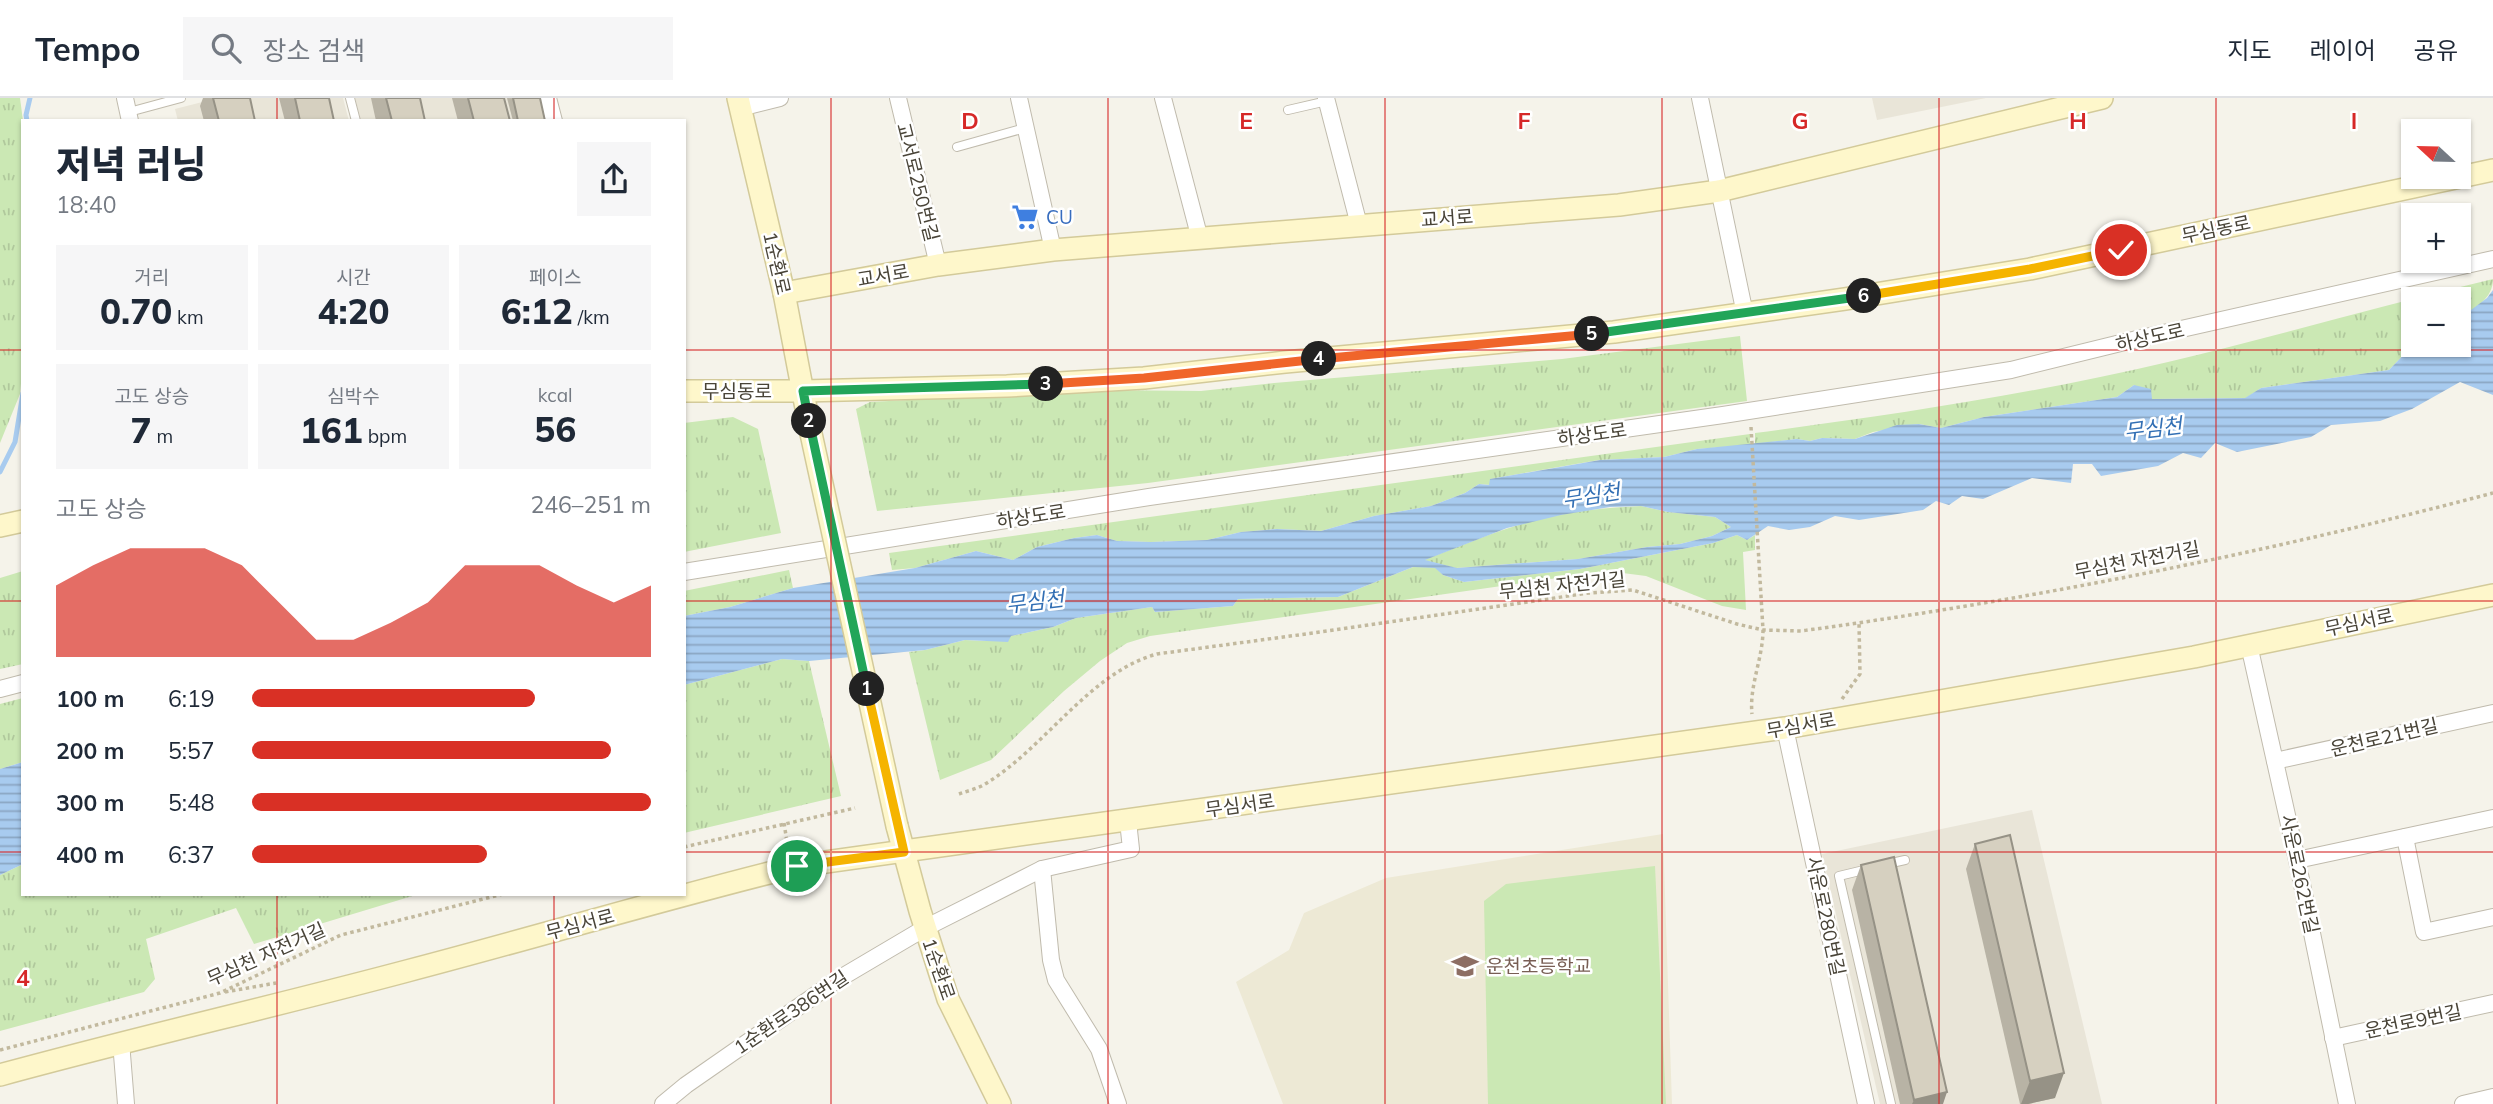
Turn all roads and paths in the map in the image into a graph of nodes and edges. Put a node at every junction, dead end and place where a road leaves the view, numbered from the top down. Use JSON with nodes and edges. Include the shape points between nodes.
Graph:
{"nodes":[{"id":1,"x":181,"y":98,"type":"edge"},
{"id":2,"x":350,"y":98,"type":"edge"},
{"id":3,"x":548,"y":98,"type":"edge"},
{"id":4,"x":780,"y":98,"type":"edge"},
{"id":5,"x":898,"y":98,"type":"edge"},
{"id":6,"x":1019,"y":98,"type":"edge"},
{"id":7,"x":1163,"y":98,"type":"edge"},
{"id":8,"x":1700,"y":98,"type":"edge"},
{"id":9,"x":2102,"y":98,"type":"edge"},
{"id":10,"x":1326,"y":99,"type":"edge"},
{"id":11,"x":2067,"y":102,"type":"edge"},
{"id":12,"x":739,"y":103,"type":"edge"},
{"id":13,"x":128,"y":110,"type":"edge"},
{"id":14,"x":1288,"y":110,"type":"dead end"},
{"id":15,"x":355,"y":119,"type":"edge"},
{"id":16,"x":553,"y":119,"type":"edge"},
{"id":17,"x":1025,"y":128,"type":"junction"},
{"id":18,"x":957,"y":147,"type":"dead end"},
{"id":19,"x":2493,"y":170,"type":"edge"},
{"id":20,"x":1719,"y":191,"type":"junction"},
{"id":21,"x":1359,"y":225,"type":"junction"},
{"id":22,"x":1200,"y":239,"type":"junction"},
{"id":23,"x":1052,"y":250,"type":"junction"},
{"id":24,"x":2493,"y":259,"type":"edge"},
{"id":25,"x":938,"y":265,"type":"junction"},
{"id":26,"x":784,"y":293,"type":"junction"},
{"id":27,"x":1745,"y":314,"type":"junction"},
{"id":28,"x":686,"y":391,"type":"edge"},
{"id":29,"x":803,"y":391,"type":"junction"},
{"id":30,"x":1751,"y":428,"type":"dead end"},
{"id":31,"x":2493,"y":493,"type":"edge"},
{"id":32,"x":21,"y":521,"type":"edge"},
{"id":33,"x":0,"y":526,"type":"edge"},
{"id":34,"x":686,"y":572,"type":"edge"},
{"id":35,"x":2493,"y":594,"type":"edge"},
{"id":36,"x":1859,"y":623,"type":"junction"},
{"id":37,"x":1763,"y":630,"type":"junction"},
{"id":38,"x":2249,"y":645,"type":"junction"},
{"id":39,"x":21,"y":684,"type":"edge"},
{"id":40,"x":0,"y":689,"type":"edge"},
{"id":41,"x":2493,"y":713,"type":"edge"},
{"id":42,"x":1827,"y":721,"type":"junction"},
{"id":43,"x":1785,"y":728,"type":"junction"},
{"id":44,"x":1754,"y":733,"type":"junction"},
{"id":45,"x":2276,"y":761,"type":"junction"},
{"id":46,"x":959,"y":794,"type":"dead end"},
{"id":47,"x":855,"y":808,"type":"dead end"},
{"id":48,"x":2493,"y":818,"type":"edge"},
{"id":49,"x":1128,"y":821,"type":"junction"},
{"id":50,"x":784,"y":822,"type":"junction"},
{"id":51,"x":2405,"y":837,"type":"junction"},
{"id":52,"x":686,"y":846,"type":"edge"},
{"id":53,"x":788,"y":848,"type":"dead end"},
{"id":54,"x":904,"y":852,"type":"junction"},
{"id":55,"x":1905,"y":860,"type":"dead end"},
{"id":56,"x":2297,"y":860,"type":"junction"},
{"id":57,"x":1042,"y":869,"type":"junction"},
{"id":58,"x":686,"y":895,"type":"edge"},
{"id":59,"x":495,"y":896,"type":"edge"},
{"id":60,"x":681,"y":896,"type":"edge"},
{"id":61,"x":2493,"y":917,"type":"edge"},
{"id":62,"x":925,"y":928,"type":"junction"},
{"id":63,"x":2493,"y":1003,"type":"edge"},
{"id":64,"x":2333,"y":1038,"type":"junction"},
{"id":65,"x":121,"y":1042,"type":"junction"},
{"id":66,"x":0,"y":1051,"type":"edge"},
{"id":67,"x":0,"y":1075,"type":"edge"},
{"id":68,"x":2493,"y":1097,"type":"edge"},
{"id":69,"x":127,"y":1104,"type":"edge"},
{"id":70,"x":663,"y":1104,"type":"edge"},
{"id":71,"x":1000,"y":1104,"type":"edge"},
{"id":72,"x":1118,"y":1104,"type":"edge"},
{"id":73,"x":1866,"y":1104,"type":"edge"},
{"id":74,"x":1891,"y":1104,"type":"edge"},
{"id":75,"x":2347,"y":1104,"type":"edge"},
{"id":76,"x":2463,"y":1104,"type":"edge"}],
"edges":[{"from":1,"to":13,"type":"lane"},
{"from":2,"to":15,"type":"lane"},
{"from":3,"to":16,"type":"street"},
{"from":4,"to":12,"type":"street"},
{"from":5,"to":25,"type":"street","name":"교서로250번길"},
{"from":6,"to":17,"type":"street"},
{"from":7,"to":22,"type":"street"},
{"from":8,"to":20,"type":"street"},
{"from":9,"to":11,"type":"street","name":"교서로"},
{"from":10,"to":14,"type":"lane"},
{"from":10,"to":21,"type":"street"},
{"from":11,"to":20,"type":"street","name":"교서로"},
{"from":12,"to":26,"type":"street","name":"1순환로"},
{"from":17,"to":18,"type":"lane"},
{"from":17,"to":23,"type":"street"},
{"from":19,"to":27,"type":"street","name":"무심동로","via":[[2030,269]]},
{"from":20,"to":21,"type":"street","name":"교서로","via":[[1619,205]]},
{"from":20,"to":27,"type":"street"},
{"from":21,"to":22,"type":"street","name":"교서로"},
{"from":22,"to":23,"type":"street","name":"교서로"},
{"from":23,"to":25,"type":"street","name":"교서로"},
{"from":24,"to":34,"type":"street","name":"하상도로","via":[[2011,370],[1163,495]]},
{"from":25,"to":26,"type":"street","name":"교서로"},
{"from":26,"to":29,"type":"street","name":"1순환로"},
{"from":27,"to":29,"type":"street","name":"무심동로","via":[[1614,332],[1144,378]]},
{"from":28,"to":29,"type":"street","name":"무심동로"},
{"from":29,"to":54,"type":"street","name":"1순환로","bridge":true},
{"from":30,"to":37,"type":"path"},
{"from":31,"to":36,"type":"path","name":"무심천 자전거길","via":[[2146,575]]},
{"from":32,"to":33,"type":"street"},
{"from":35,"to":38,"type":"street","name":"무심서로"},
{"from":36,"to":37,"type":"path","name":"무심천 자전거길","via":[[1801,631]]},
{"from":36,"to":42,"type":"path","via":[[1860,674]]},
{"from":37,"to":44,"type":"path","via":[[1751,708]]},
{"from":37,"to":46,"type":"path","name":"무심천 자전거길","via":[[1633,590],[1157,654],[1139,658],[1113,674],[1011,764],[984,785]]},
{"from":38,"to":42,"type":"street","name":"무심서로"},
{"from":38,"to":45,"type":"street","name":"사운로262번길"},
{"from":39,"to":40,"type":"street"},
{"from":41,"to":45,"type":"street","name":"운천로21번길"},
{"from":42,"to":43,"type":"street","name":"무심서로"},
{"from":43,"to":44,"type":"street","name":"무심서로"},
{"from":43,"to":73,"type":"street","name":"사운로280번길"},
{"from":44,"to":49,"type":"street","name":"무심서로"},
{"from":45,"to":56,"type":"street","name":"사운로262번길"},
{"from":47,"to":50,"type":"path"},
{"from":48,"to":51,"type":"street"},
{"from":49,"to":54,"type":"street","name":"무심서로"},
{"from":49,"to":57,"type":"street","name":"1순환로386번길","via":[[1131,849]]},
{"from":50,"to":52,"type":"path"},
{"from":50,"to":53,"type":"path"},
{"from":51,"to":56,"type":"street"},
{"from":51,"to":61,"type":"street","via":[[2424,932]]},
{"from":54,"to":58,"type":"street","name":"무심서로","via":[[797,866]]},
{"from":54,"to":62,"type":"street","name":"1순환로"},
{"from":55,"to":74,"type":"lane","via":[[1839,876]]},
{"from":56,"to":64,"type":"street","name":"사운로262번길"},
{"from":57,"to":62,"type":"street","name":"1순환로386번길"},
{"from":57,"to":72,"type":"street","via":[[1056,980],[1099,1049]]},
{"from":59,"to":66,"type":"path","name":"무심천 자전거길","via":[[341,935],[220,992]]},
{"from":60,"to":65,"type":"street","name":"무심서로"},
{"from":62,"to":70,"type":"street","name":"1순환로386번길","via":[[837,980]]},
{"from":62,"to":71,"type":"street","name":"1순환로","via":[[948,999]]},
{"from":63,"to":64,"type":"street","name":"운천로9번길"},
{"from":64,"to":75,"type":"street","name":"사운로262번길"},
{"from":65,"to":67,"type":"street","name":"무심서로"},
{"from":65,"to":69,"type":"street"},
{"from":68,"to":76,"type":"street"}]}
